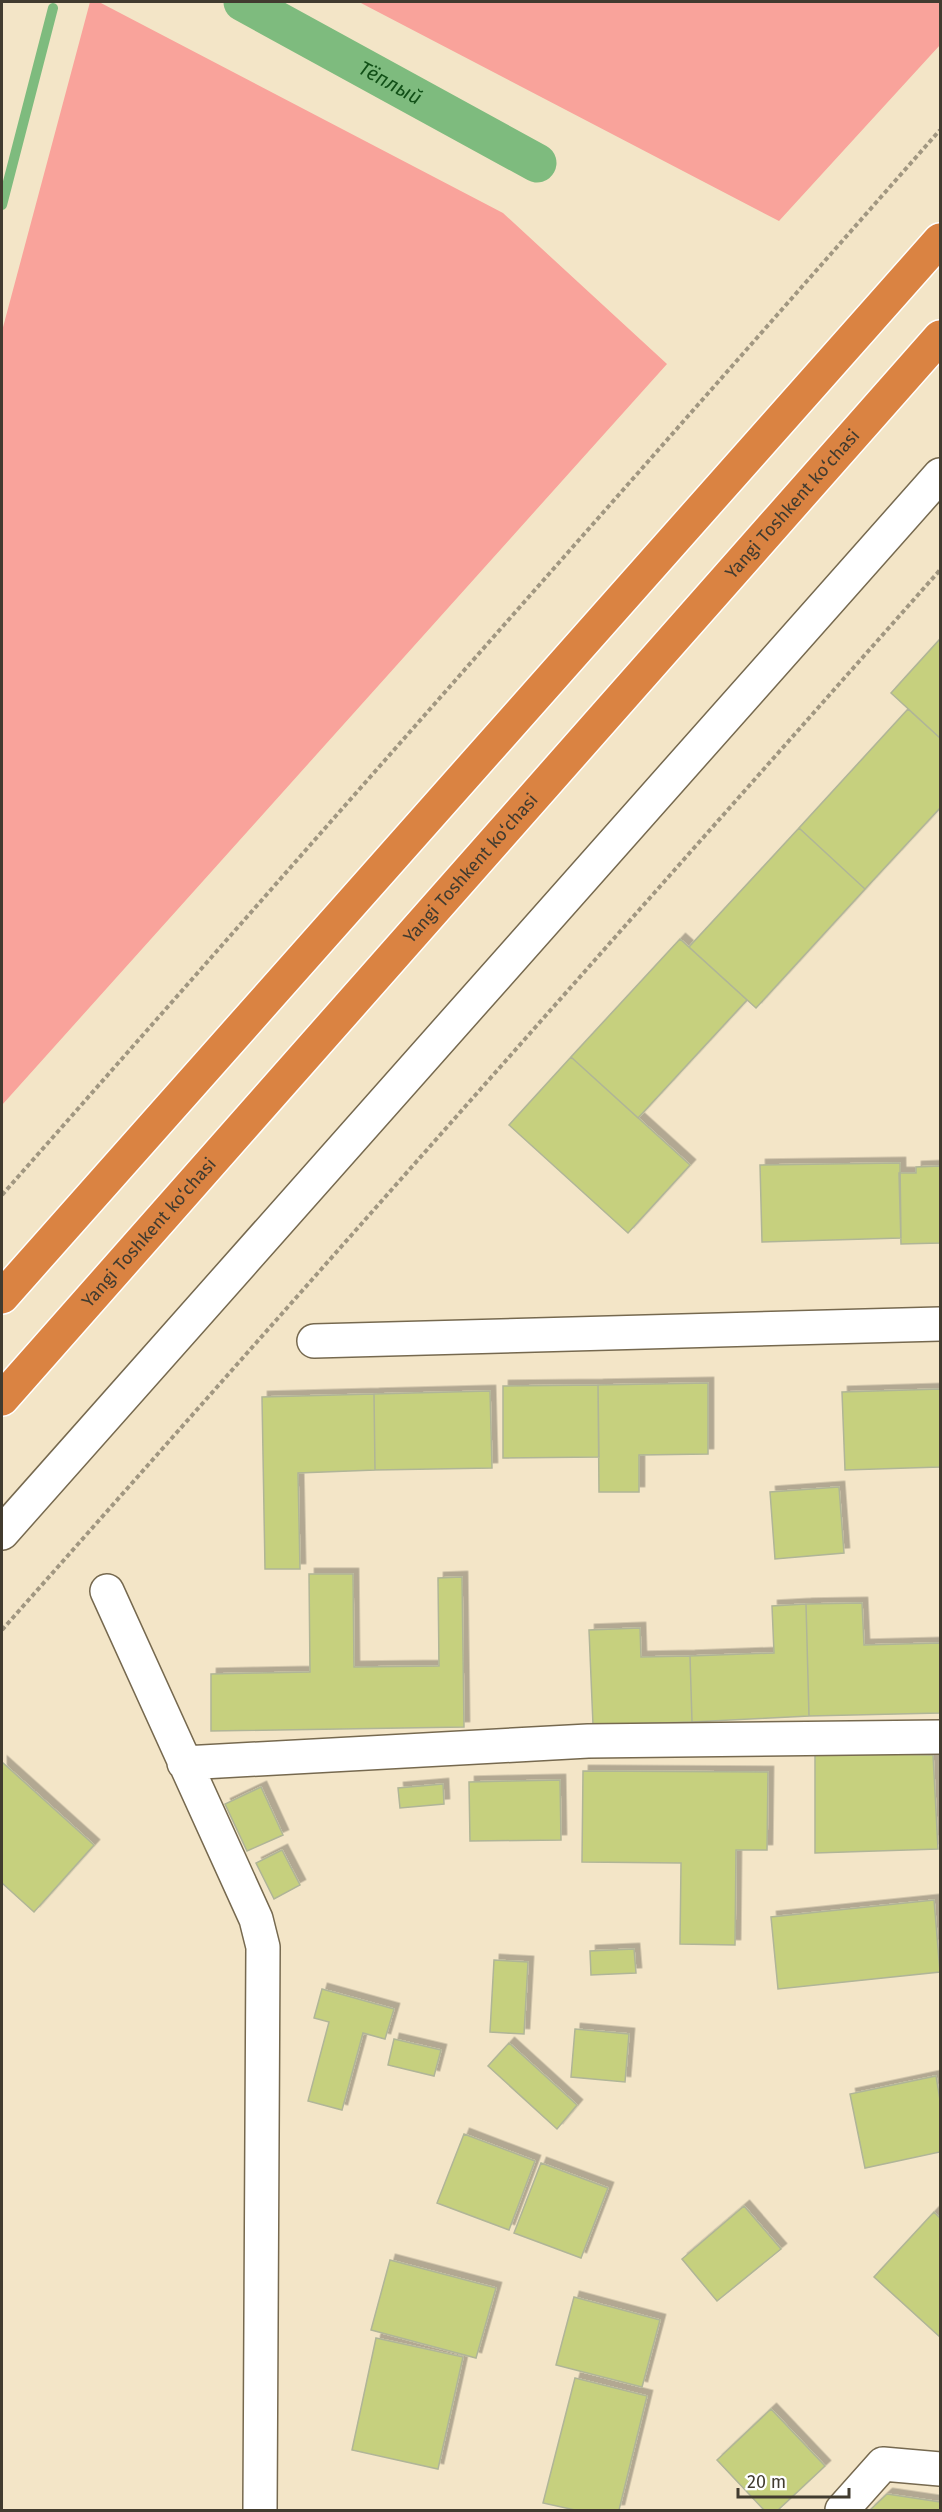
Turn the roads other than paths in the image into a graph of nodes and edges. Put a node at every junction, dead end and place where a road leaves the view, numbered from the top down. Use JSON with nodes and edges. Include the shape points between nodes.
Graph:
{"nodes":[{"id":1,"x":940,"y":240,"type":"edge"},
{"id":2,"x":940,"y":337,"type":"edge"},
{"id":3,"x":940,"y":475,"type":"edge"},
{"id":4,"x":2,"y":1297,"type":"edge"},
{"id":5,"x":940,"y":1324,"type":"edge"},
{"id":6,"x":315,"y":1341,"type":"dead end"},
{"id":7,"x":2,"y":1399,"type":"edge"},
{"id":8,"x":2,"y":1533,"type":"edge"},
{"id":9,"x":108,"y":1591,"type":"dead end"},
{"id":10,"x":940,"y":1737,"type":"edge"},
{"id":11,"x":184,"y":1762,"type":"junction"},
{"id":12,"x":940,"y":2469,"type":"edge"},
{"id":13,"x":260,"y":2511,"type":"edge"},
{"id":14,"x":842,"y":2511,"type":"edge"}],
"edges":[{"from":1,"to":4,"type":"highway"},
{"from":2,"to":7,"type":"highway","name":"Yangi Toshkent ko‘chasi"},
{"from":3,"to":8,"type":"street"},
{"from":5,"to":6,"type":"street"},
{"from":9,"to":11,"type":"street"},
{"from":10,"to":11,"type":"street","via":[[588,1741]]},
{"from":11,"to":13,"type":"street","via":[[256,1919],[263,1947]]},
{"from":12,"to":14,"type":"street","via":[[883,2464]]}]}
